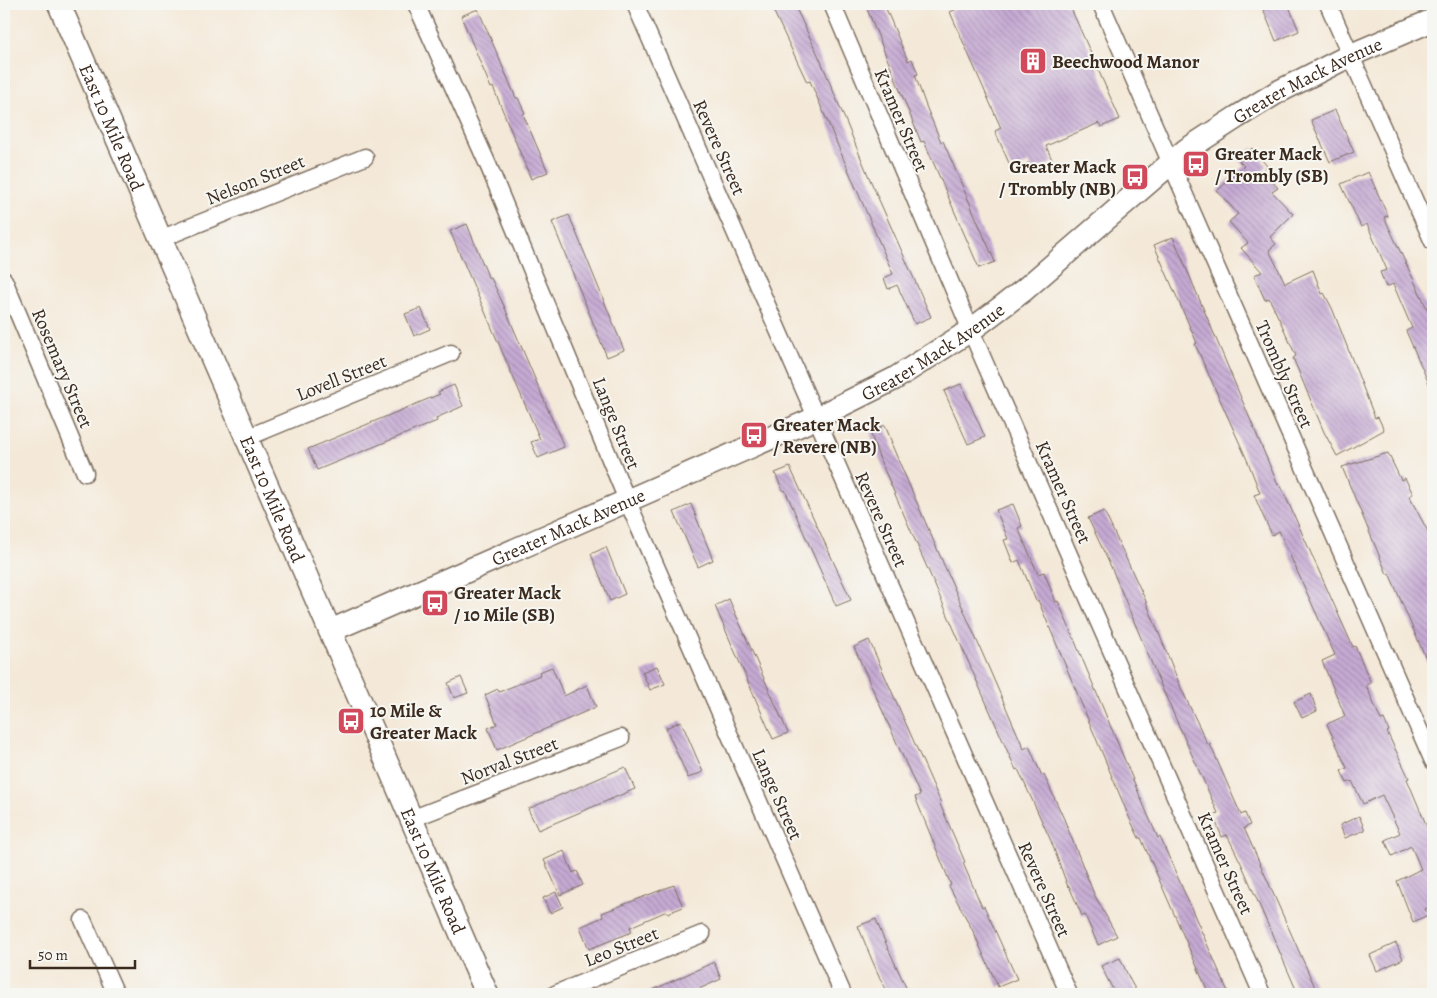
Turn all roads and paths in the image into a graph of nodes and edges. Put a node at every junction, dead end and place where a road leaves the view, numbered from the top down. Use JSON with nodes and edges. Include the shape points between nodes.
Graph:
{"nodes":[{"id":1,"x":59,"y":4,"type":"edge"},
{"id":2,"x":416,"y":4,"type":"edge"},
{"id":3,"x":635,"y":4,"type":"edge"},
{"id":4,"x":832,"y":4,"type":"edge"},
{"id":5,"x":1100,"y":4,"type":"edge"},
{"id":6,"x":1328,"y":4,"type":"edge"},
{"id":7,"x":1433,"y":20,"type":"edge"},
{"id":8,"x":1351,"y":55,"type":"junction"},
{"id":9,"x":365,"y":156,"type":"dead end"},
{"id":10,"x":1172,"y":163,"type":"junction"},
{"id":11,"x":160,"y":239,"type":"junction"},
{"id":12,"x":1433,"y":242,"type":"edge"},
{"id":13,"x":4,"y":280,"type":"edge"},
{"id":14,"x":971,"y":330,"type":"junction"},
{"id":15,"x":451,"y":353,"type":"dead end"},
{"id":16,"x":816,"y":418,"type":"junction"},
{"id":17,"x":246,"y":438,"type":"junction"},
{"id":18,"x":85,"y":473,"type":"dead end"},
{"id":19,"x":627,"y":500,"type":"junction"},
{"id":20,"x":330,"y":631,"type":"junction"},
{"id":21,"x":621,"y":738,"type":"dead end"},
{"id":22,"x":1433,"y":761,"type":"edge"},
{"id":23,"x":411,"y":819,"type":"junction"},
{"id":24,"x":83,"y":920,"type":"dead end"},
{"id":25,"x":702,"y":934,"type":"dead end"},
{"id":26,"x":116,"y":994,"type":"edge"},
{"id":27,"x":486,"y":994,"type":"edge"},
{"id":28,"x":556,"y":994,"type":"edge"},
{"id":29,"x":843,"y":994,"type":"edge"},
{"id":30,"x":1069,"y":994,"type":"edge"},
{"id":31,"x":1262,"y":994,"type":"edge"}],
"edges":[{"from":1,"to":11,"type":"street","name":"East 10 Mile Road"},
{"from":2,"to":19,"type":"street","name":"Lange Street","via":[[489,166]]},
{"from":3,"to":16,"type":"street","name":"Revere Street"},
{"from":4,"to":14,"type":"street","name":"Kramer Street"},
{"from":5,"to":10,"type":"street","name":"Trombly Street"},
{"from":6,"to":8,"type":"street"},
{"from":7,"to":8,"type":"street","name":"Greater Mack Avenue"},
{"from":8,"to":10,"type":"street","name":"Greater Mack Avenue","via":[[1276,93],[1186,150]]},
{"from":8,"to":12,"type":"street"},
{"from":9,"to":11,"type":"street","name":"Nelson Street"},
{"from":10,"to":14,"type":"street","name":"Greater Mack Avenue","via":[[1024,290]]},
{"from":10,"to":22,"type":"street","name":"Trombly Street"},
{"from":11,"to":17,"type":"street","name":"East 10 Mile Road"},
{"from":13,"to":18,"type":"street","name":"Rosemary Street"},
{"from":14,"to":16,"type":"street","name":"Greater Mack Avenue","via":[[894,379]]},
{"from":14,"to":31,"type":"street","name":"Kramer Street"},
{"from":15,"to":17,"type":"street","name":"Lovell Street"},
{"from":16,"to":19,"type":"street","name":"Greater Mack Avenue"},
{"from":16,"to":30,"type":"street","name":"Revere Street"},
{"from":17,"to":20,"type":"street","name":"East 10 Mile Road"},
{"from":19,"to":20,"type":"street","name":"Greater Mack Avenue"},
{"from":19,"to":29,"type":"street","name":"Lange Street"},
{"from":20,"to":23,"type":"street","name":"East 10 Mile Road"},
{"from":21,"to":23,"type":"street","name":"Norval Street"},
{"from":23,"to":27,"type":"street","name":"East 10 Mile Road"},
{"from":24,"to":26,"type":"street"},
{"from":25,"to":28,"type":"street","name":"Leo Street"}]}
